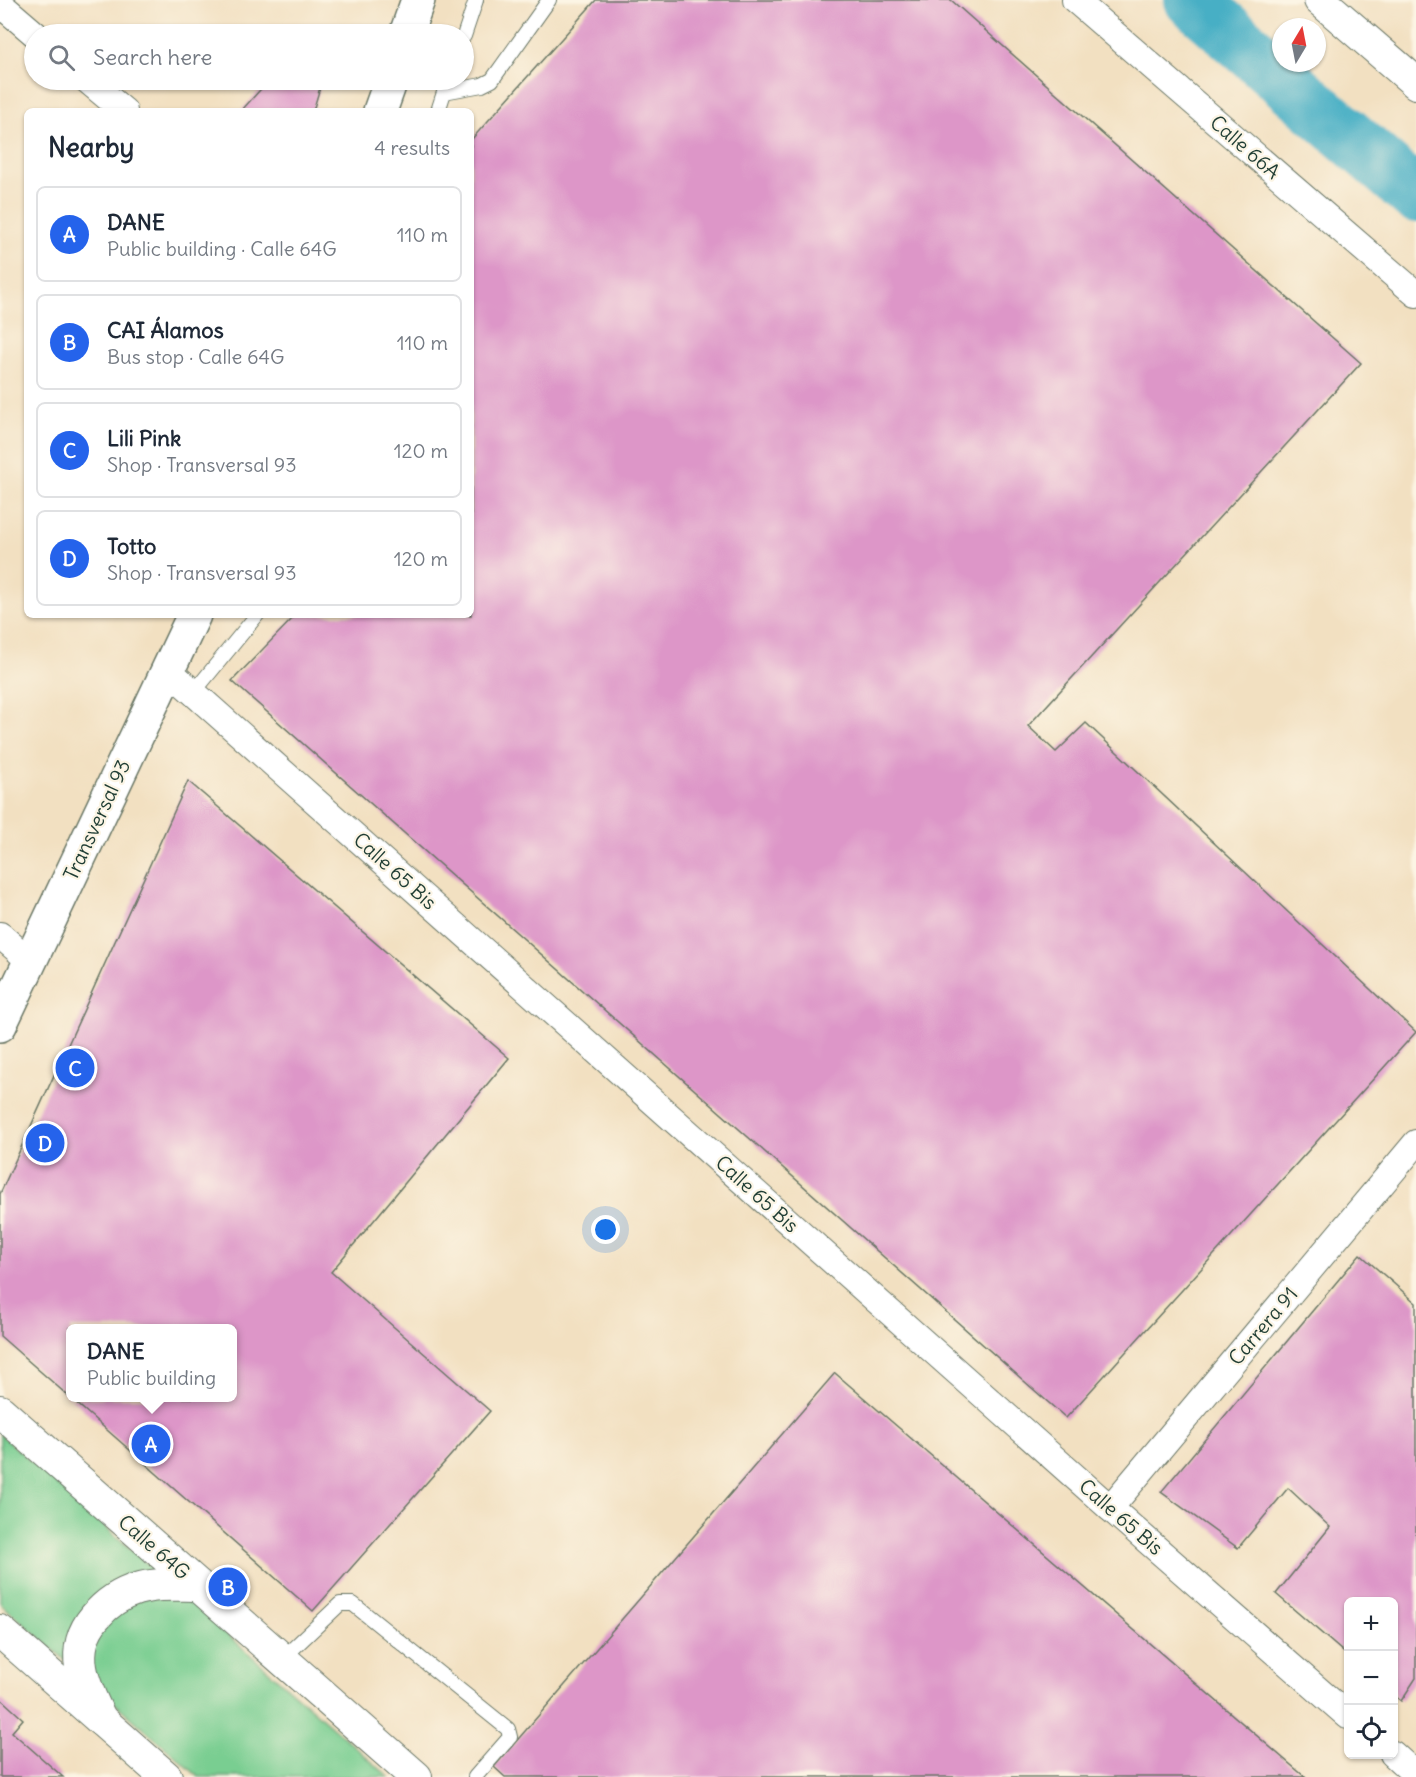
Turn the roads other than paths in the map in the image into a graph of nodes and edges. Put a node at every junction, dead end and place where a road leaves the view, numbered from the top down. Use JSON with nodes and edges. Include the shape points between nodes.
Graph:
{"nodes":[{"id":1,"x":418,"y":0,"type":"edge"},
{"id":2,"x":476,"y":0,"type":"edge"},
{"id":3,"x":549,"y":0,"type":"edge"},
{"id":4,"x":1075,"y":0,"type":"edge"},
{"id":5,"x":1320,"y":0,"type":"edge"},
{"id":6,"x":0,"y":4,"type":"edge"},
{"id":7,"x":410,"y":24,"type":"edge"},
{"id":8,"x":468,"y":24,"type":"edge"},
{"id":9,"x":24,"y":25,"type":"edge"},
{"id":10,"x":1416,"y":83,"type":"edge"},
{"id":11,"x":474,"y":85,"type":"edge"},
{"id":12,"x":99,"y":90,"type":"edge"},
{"id":13,"x":387,"y":90,"type":"edge"},
{"id":14,"x":445,"y":90,"type":"edge"},
{"id":15,"x":120,"y":108,"type":"edge"},
{"id":16,"x":381,"y":108,"type":"edge"},
{"id":17,"x":439,"y":108,"type":"edge"},
{"id":18,"x":1416,"y":294,"type":"edge"},
{"id":19,"x":193,"y":618,"type":"edge"},
{"id":20,"x":255,"y":618,"type":"edge"},
{"id":21,"x":168,"y":670,"type":"junction"},
{"id":22,"x":193,"y":693,"type":"junction"},
{"id":23,"x":0,"y":936,"type":"edge"},
{"id":24,"x":30,"y":961,"type":"junction"},
{"id":25,"x":0,"y":1025,"type":"edge"},
{"id":26,"x":1416,"y":1143,"type":"edge"},
{"id":27,"x":0,"y":1411,"type":"edge"},
{"id":28,"x":1110,"y":1508,"type":"junction"},
{"id":29,"x":197,"y":1585,"type":"junction"},
{"id":30,"x":0,"y":1631,"type":"edge"},
{"id":31,"x":281,"y":1660,"type":"junction"},
{"id":32,"x":1344,"y":1713,"type":"edge"},
{"id":33,"x":101,"y":1720,"type":"junction"},
{"id":34,"x":1398,"y":1759,"type":"edge"},
{"id":35,"x":1416,"y":1775,"type":"edge"},
{"id":36,"x":166,"y":1777,"type":"edge"},
{"id":37,"x":416,"y":1777,"type":"edge"},
{"id":38,"x":474,"y":1777,"type":"edge"}],
"edges":[{"from":1,"to":7,"type":"main road"},
{"from":2,"to":8,"type":"lane"},
{"from":3,"to":11,"type":"lane","via":[[492,80]]},
{"from":4,"to":18,"type":"street","name":"Calle 66A"},
{"from":5,"to":10,"type":"street"},
{"from":6,"to":9,"type":"street"},
{"from":12,"to":15,"type":"street"},
{"from":13,"to":16,"type":"main road"},
{"from":14,"to":17,"type":"lane"},
{"from":19,"to":21,"type":"main road","name":"Transversal 93"},
{"from":20,"to":22,"type":"lane"},
{"from":21,"to":22,"type":"street","name":"Calle 65 Bis"},
{"from":21,"to":24,"type":"main road","name":"Transversal 93"},
{"from":22,"to":28,"type":"street","name":"Calle 65 Bis"},
{"from":23,"to":24,"type":"street"},
{"from":24,"to":25,"type":"main road","name":"Transversal 93"},
{"from":26,"to":28,"type":"street","name":"Carrera 91"},
{"from":27,"to":29,"type":"street","name":"Calle 64G"},
{"from":28,"to":32,"type":"street","name":"Calle 65 Bis"},
{"from":29,"to":31,"type":"street","name":"Calle 64G"},
{"from":29,"to":33,"type":"street","via":[[136,1589],[102,1608],[89,1624],[81,1640],[79,1661],[85,1687]]},
{"from":30,"to":33,"type":"street"},
{"from":31,"to":37,"type":"street","name":"Calle 64G"},
{"from":31,"to":38,"type":"lane","via":[[340,1604],[353,1604],[508,1729],[510,1737]]},
{"from":33,"to":36,"type":"street"},
{"from":34,"to":35,"type":"street"}]}
